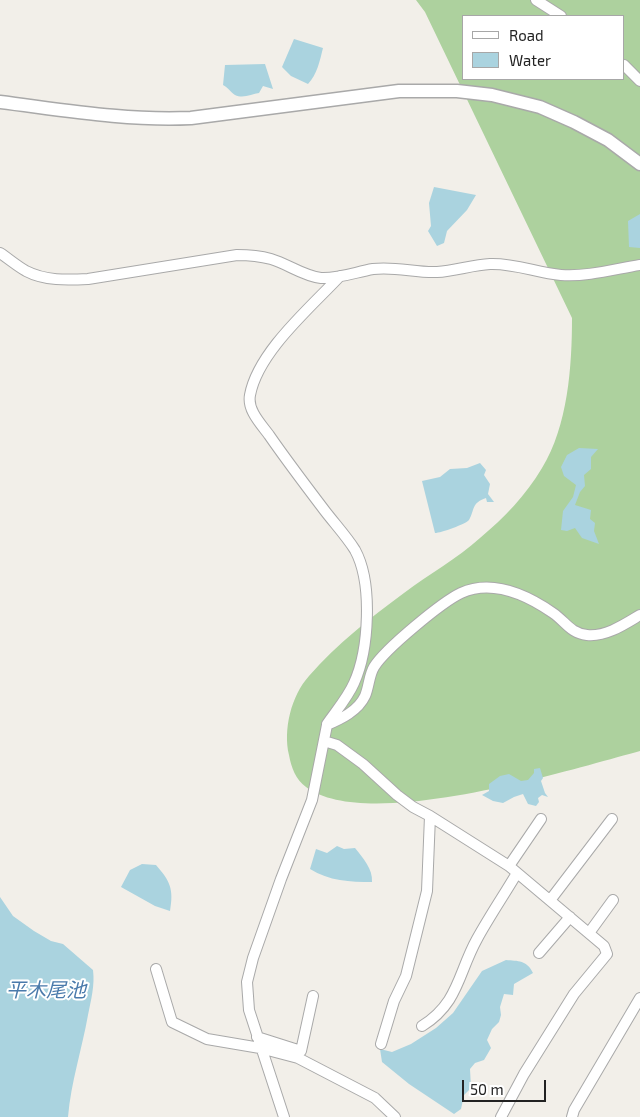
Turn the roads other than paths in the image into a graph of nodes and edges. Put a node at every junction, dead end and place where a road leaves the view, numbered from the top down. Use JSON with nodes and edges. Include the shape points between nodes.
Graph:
{"nodes":[{"id":1,"x":536,"y":0,"type":"edge"},
{"id":2,"x":559,"y":15,"type":"edge"},
{"id":3,"x":625,"y":66,"type":"edge"},
{"id":4,"x":640,"y":81,"type":"edge"},
{"id":5,"x":0,"y":102,"type":"edge"},
{"id":6,"x":640,"y":164,"type":"edge"},
{"id":7,"x":0,"y":254,"type":"edge"},
{"id":8,"x":640,"y":265,"type":"edge"},
{"id":9,"x":340,"y":276,"type":"junction"},
{"id":10,"x":640,"y":616,"type":"edge"},
{"id":11,"x":327,"y":725,"type":"junction"},
{"id":12,"x":324,"y":741,"type":"junction"},
{"id":13,"x":430,"y":816,"type":"junction"},
{"id":14,"x":541,"y":819,"type":"dead end"},
{"id":15,"x":612,"y":819,"type":"dead end"},
{"id":16,"x":509,"y":866,"type":"junction"},
{"id":17,"x":517,"y":873,"type":"junction"},
{"id":18,"x":550,"y":900,"type":"junction"},
{"id":19,"x":613,"y":900,"type":"dead end"},
{"id":20,"x":570,"y":917,"type":"junction"},
{"id":21,"x":589,"y":933,"type":"junction"},
{"id":22,"x":539,"y":953,"type":"dead end"},
{"id":23,"x":156,"y":969,"type":"dead end"},
{"id":24,"x":312,"y":996,"type":"dead end"},
{"id":25,"x":640,"y":998,"type":"edge"},
{"id":26,"x":422,"y":1026,"type":"dead end"},
{"id":27,"x":257,"y":1037,"type":"junction"},
{"id":28,"x":381,"y":1044,"type":"dead end"},
{"id":29,"x":260,"y":1048,"type":"junction"},
{"id":30,"x":284,"y":1117,"type":"edge"},
{"id":31,"x":396,"y":1117,"type":"edge"},
{"id":32,"x":501,"y":1117,"type":"edge"},
{"id":33,"x":572,"y":1117,"type":"edge"}],
"edges":[{"from":1,"to":2,"type":"street"},
{"from":3,"to":4,"type":"street"},
{"from":5,"to":6,"type":"street","via":[[161,120],[399,91],[457,91],[492,95],[540,108],[608,140]]},
{"from":7,"to":9,"type":"street","via":[[27,272],[65,280],[237,255],[272,259],[321,278]]},
{"from":8,"to":9,"type":"street","via":[[561,275],[489,264],[438,272],[374,269]]},
{"from":9,"to":11,"type":"street","via":[[276,344],[254,379],[249,398],[253,413],[354,550],[362,569],[367,622],[364,651],[354,683]]},
{"from":10,"to":11,"type":"street","via":[[602,634],[588,635],[571,630],[554,614],[512,591],[487,587],[461,593],[395,644],[373,667],[365,697],[346,716]]},
{"from":11,"to":12,"type":"street"},
{"from":12,"to":13,"type":"street","via":[[337,744],[397,795]]},
{"from":12,"to":27,"type":"street","via":[[312,800],[275,896],[247,982],[249,1010]]},
{"from":13,"to":16,"type":"street"},
{"from":13,"to":28,"type":"street","via":[[427,891],[406,976],[394,1001]]},
{"from":14,"to":16,"type":"street"},
{"from":15,"to":18,"type":"street"},
{"from":16,"to":17,"type":"street"},
{"from":17,"to":18,"type":"street"},
{"from":17,"to":26,"type":"street","via":[[476,941],[444,1008]]},
{"from":18,"to":20,"type":"street"},
{"from":19,"to":21,"type":"street"},
{"from":20,"to":21,"type":"street"},
{"from":20,"to":22,"type":"street"},
{"from":21,"to":32,"type":"street","via":[[608,954],[574,994]]},
{"from":23,"to":29,"type":"street","via":[[172,1022],[207,1039]]},
{"from":24,"to":27,"type":"street","via":[[301,1051]]},
{"from":25,"to":33,"type":"street"},
{"from":27,"to":29,"type":"street"},
{"from":29,"to":30,"type":"street"},
{"from":29,"to":31,"type":"street","via":[[298,1058],[375,1098]]}]}
